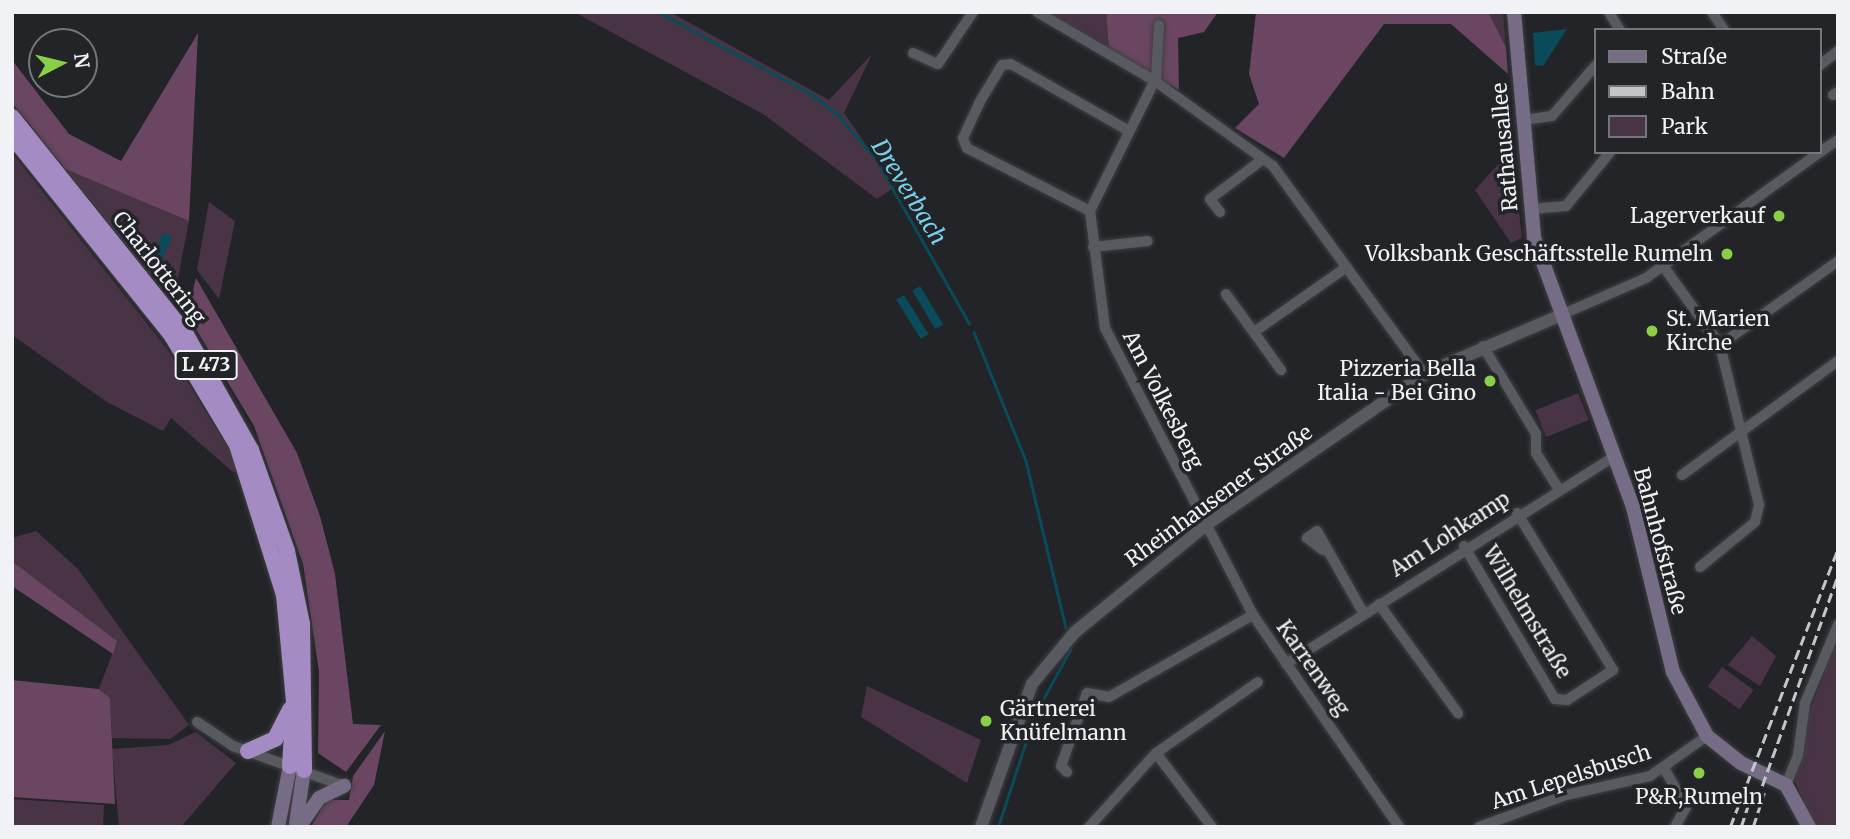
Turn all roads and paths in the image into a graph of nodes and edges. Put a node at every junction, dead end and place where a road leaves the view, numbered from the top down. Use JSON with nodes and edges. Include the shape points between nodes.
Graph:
{"nodes":[{"id":1,"x":973,"y":12,"type":"edge"},
{"id":2,"x":1037,"y":12,"type":"edge"},
{"id":3,"x":1514,"y":12,"type":"edge"},
{"id":4,"x":1609,"y":12,"type":"edge"},
{"id":5,"x":1712,"y":12,"type":"edge"},
{"id":6,"x":1159,"y":25,"type":"dead end"},
{"id":7,"x":1619,"y":28,"type":"edge"},
{"id":8,"x":1723,"y":28,"type":"edge"},
{"id":9,"x":1838,"y":51,"type":"edge"},
{"id":10,"x":913,"y":53,"type":"dead end"},
{"id":11,"x":1822,"y":63,"type":"edge"},
{"id":12,"x":1594,"y":67,"type":"edge"},
{"id":13,"x":1155,"y":81,"type":"junction"},
{"id":14,"x":12,"y":117,"type":"edge"},
{"id":15,"x":1523,"y":120,"type":"junction"},
{"id":16,"x":1129,"y":131,"type":"junction"},
{"id":17,"x":12,"y":136,"type":"edge"},
{"id":18,"x":1838,"y":140,"type":"edge"},
{"id":19,"x":1822,"y":149,"type":"edge"},
{"id":20,"x":1609,"y":154,"type":"edge"},
{"id":21,"x":1814,"y":154,"type":"edge"},
{"id":22,"x":1263,"y":159,"type":"junction"},
{"id":23,"x":1531,"y":209,"type":"junction"},
{"id":24,"x":1090,"y":211,"type":"junction"},
{"id":25,"x":1220,"y":212,"type":"dead end"},
{"id":26,"x":1148,"y":241,"type":"dead end"},
{"id":27,"x":1093,"y":247,"type":"junction"},
{"id":28,"x":1838,"y":261,"type":"edge"},
{"id":29,"x":1661,"y":263,"type":"junction"},
{"id":30,"x":1347,"y":267,"type":"junction"},
{"id":31,"x":1226,"y":294,"type":"dead end"},
{"id":32,"x":1563,"y":314,"type":"junction"},
{"id":33,"x":1254,"y":332,"type":"junction"},
{"id":34,"x":1720,"y":345,"type":"junction"},
{"id":35,"x":1483,"y":346,"type":"junction"},
{"id":36,"x":1838,"y":361,"type":"edge"},
{"id":37,"x":1280,"y":370,"type":"dead end"},
{"id":38,"x":1424,"y":374,"type":"junction"},
{"id":39,"x":1742,"y":430,"type":"junction"},
{"id":40,"x":1615,"y":456,"type":"junction"},
{"id":41,"x":1682,"y":475,"type":"dead end"},
{"id":42,"x":1558,"y":488,"type":"junction"},
{"id":43,"x":1517,"y":513,"type":"junction"},
{"id":44,"x":1206,"y":525,"type":"junction"},
{"id":45,"x":1464,"y":546,"type":"junction"},
{"id":46,"x":1323,"y":551,"type":"dead end"},
{"id":47,"x":1700,"y":567,"type":"dead end"},
{"id":48,"x":1379,"y":604,"type":"junction"},
{"id":49,"x":1364,"y":614,"type":"junction"},
{"id":50,"x":1252,"y":615,"type":"junction"},
{"id":51,"x":1838,"y":625,"type":"edge"},
{"id":52,"x":1286,"y":664,"type":"junction"},
{"id":53,"x":1258,"y":682,"type":"dead end"},
{"id":54,"x":294,"y":701,"type":"junction"},
{"id":55,"x":1458,"y":713,"type":"dead end"},
{"id":56,"x":197,"y":722,"type":"dead end"},
{"id":57,"x":1707,"y":736,"type":"junction"},
{"id":58,"x":248,"y":751,"type":"junction"},
{"id":59,"x":1156,"y":752,"type":"junction"},
{"id":60,"x":297,"y":768,"type":"junction"},
{"id":61,"x":1664,"y":768,"type":"junction"},
{"id":62,"x":1067,"y":772,"type":"dead end"},
{"id":63,"x":1786,"y":785,"type":"junction"},
{"id":64,"x":344,"y":786,"type":"joint"},
{"id":65,"x":278,"y":827,"type":"edge"},
{"id":66,"x":297,"y":827,"type":"edge"},
{"id":67,"x":981,"y":827,"type":"edge"},
{"id":68,"x":1089,"y":827,"type":"edge"},
{"id":69,"x":1212,"y":827,"type":"edge"},
{"id":70,"x":1399,"y":827,"type":"edge"},
{"id":71,"x":1479,"y":827,"type":"edge"},
{"id":72,"x":1675,"y":827,"type":"edge"},
{"id":73,"x":1809,"y":827,"type":"edge"}],
"edges":[{"from":1,"to":10,"type":"street","via":[[938,64]]},
{"from":2,"to":13,"type":"street"},
{"from":3,"to":15,"type":"main road","name":"Rathausallee"},
{"from":4,"to":7,"type":"street"},
{"from":5,"to":8,"type":"street"},
{"from":6,"to":13,"type":"street"},
{"from":9,"to":11,"type":"street"},
{"from":12,"to":15,"type":"street","via":[[1552,116]]},
{"from":13,"to":16,"type":"street"},
{"from":13,"to":22,"type":"street"},
{"from":14,"to":60,"type":"highway","name":"Charlottering","number":"L 473","via":[[185,333],[232,410],[287,551],[306,660]]},
{"from":15,"to":23,"type":"main road","name":"Rathausallee"},
{"from":16,"to":24,"type":"street"},
{"from":16,"to":24,"type":"street","via":[[1011,64],[1002,65],[979,103],[963,138],[967,148]]},
{"from":17,"to":54,"type":"highway","name":"Charlottering","number":"L 473","via":[[172,336],[222,415],[265,519],[290,636]]},
{"from":18,"to":19,"type":"street"},
{"from":20,"to":23,"type":"street","via":[[1566,206]]},
{"from":21,"to":29,"type":"street"},
{"from":22,"to":25,"type":"street","via":[[1210,199]]},
{"from":22,"to":30,"type":"street"},
{"from":23,"to":32,"type":"main road","name":"Rathausallee","via":[[1539,253]]},
{"from":24,"to":27,"type":"street","name":"Am Volkesberg"},
{"from":26,"to":27,"type":"street"},
{"from":27,"to":44,"type":"street","name":"Am Volkesberg","via":[[1111,345]]},
{"from":28,"to":34,"type":"street"},
{"from":29,"to":32,"type":"street","via":[[1631,286]]},
{"from":29,"to":34,"type":"street"},
{"from":30,"to":33,"type":"street"},
{"from":30,"to":38,"type":"street"},
{"from":31,"to":33,"type":"street"},
{"from":32,"to":35,"type":"street","name":"Rheinhausener Straße"},
{"from":32,"to":40,"type":"main road","name":"Bahnhofstraße"},
{"from":33,"to":37,"type":"street"},
{"from":34,"to":39,"type":"street"},
{"from":35,"to":38,"type":"street","name":"Rheinhausener Straße"},
{"from":35,"to":42,"type":"street","via":[[1536,434],[1536,453]]},
{"from":36,"to":39,"type":"street"},
{"from":38,"to":44,"type":"street","name":"Rheinhausener Straße"},
{"from":39,"to":41,"type":"street"},
{"from":39,"to":47,"type":"street","via":[[1759,514]]},
{"from":40,"to":42,"type":"street","name":"Am Lohkamp"},
{"from":40,"to":57,"type":"main road","name":"Bahnhofstraße","via":[[1673,671]]},
{"from":42,"to":43,"type":"street","name":"Am Lohkamp"},
{"from":43,"to":45,"type":"street","name":"Am Lohkamp"},
{"from":43,"to":45,"type":"street","name":"Wilhelmstraße","via":[[1612,670],[1567,700],[1555,699]]},
{"from":44,"to":50,"type":"street","name":"Karrenweg"},
{"from":44,"to":67,"type":"street","name":"Rheinhausener Straße","via":[[1075,632],[1032,684]]},
{"from":45,"to":48,"type":"street","name":"Am Lohkamp"},
{"from":46,"to":49,"type":"street"},
{"from":48,"to":49,"type":"street","name":"Am Lohkamp"},
{"from":48,"to":55,"type":"street"},
{"from":49,"to":52,"type":"street","name":"Am Lohkamp"},
{"from":50,"to":52,"type":"street","name":"Karrenweg"},
{"from":50,"to":62,"type":"street","via":[[1109,697],[1087,693],[1061,766]]},
{"from":51,"to":63,"type":"street","via":[[1805,703],[1798,755]]},
{"from":52,"to":70,"type":"street","name":"Karrenweg"},
{"from":53,"to":59,"type":"street"},
{"from":54,"to":58,"type":"highway","via":[[275,739]]},
{"from":54,"to":60,"type":"highway","number":"L 473"},
{"from":56,"to":58,"type":"street"},
{"from":57,"to":61,"type":"street","name":"Am Lepelsbusch"},
{"from":57,"to":63,"type":"main road","via":[[1741,763]]},
{"from":58,"to":60,"type":"street"},
{"from":59,"to":68,"type":"street"},
{"from":59,"to":69,"type":"street"},
{"from":60,"to":64,"type":"street"},
{"from":60,"to":65,"type":"main road","number":"L 473"},
{"from":60,"to":66,"type":"main road","number":"L 473"},
{"from":61,"to":71,"type":"street","name":"Am Lepelsbusch"},
{"from":61,"to":72,"type":"street","via":[[1686,807]]},
{"from":63,"to":73,"type":"main road"},
{"from":64,"to":66,"type":"main road","via":[[319,798]]}]}
